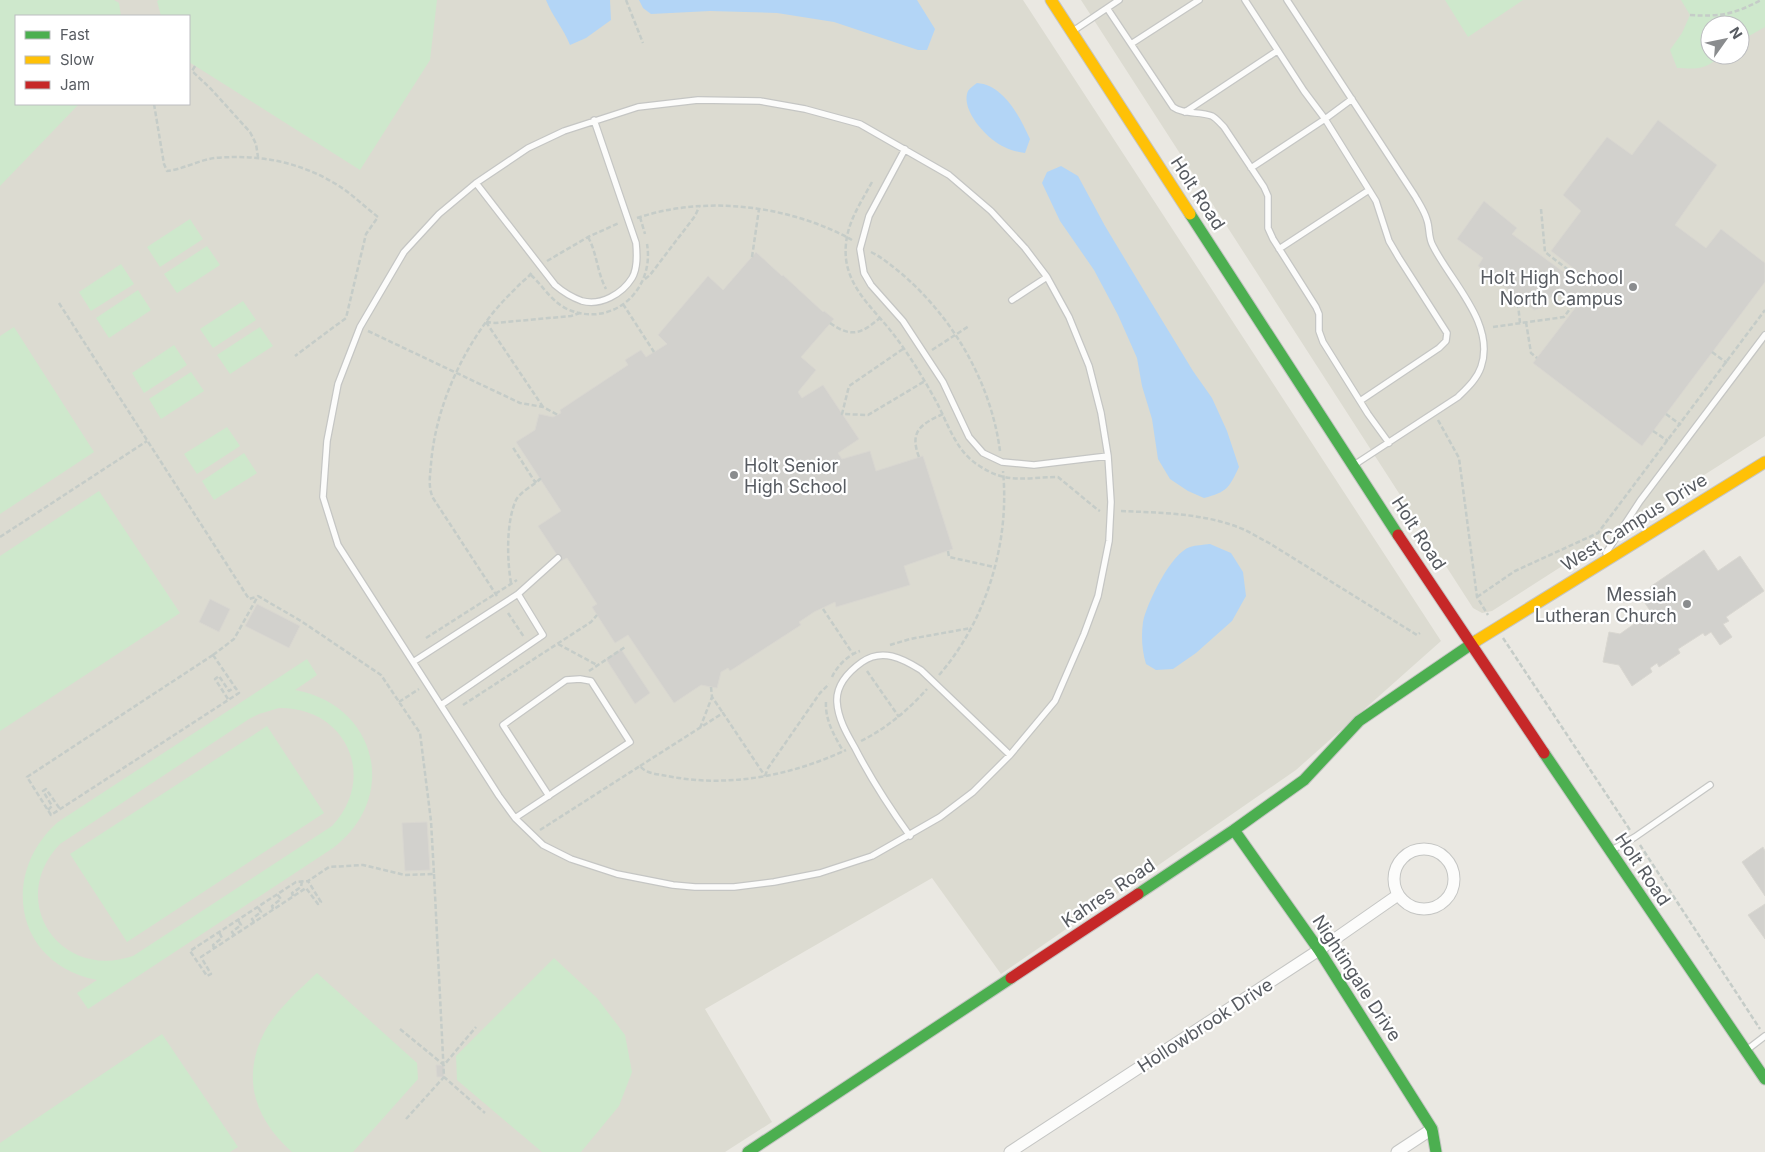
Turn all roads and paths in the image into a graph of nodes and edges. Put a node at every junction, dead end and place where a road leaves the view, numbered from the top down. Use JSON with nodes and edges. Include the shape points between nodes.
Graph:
{"nodes":[{"id":1,"x":626,"y":0,"type":"edge"},
{"id":2,"x":1051,"y":0,"type":"edge"},
{"id":3,"x":1119,"y":0,"type":"edge"},
{"id":4,"x":1199,"y":0,"type":"edge"},
{"id":5,"x":1245,"y":0,"type":"edge"},
{"id":6,"x":1287,"y":0,"type":"edge"},
{"id":7,"x":1761,"y":0,"type":"edge"},
{"id":8,"x":1107,"y":8,"type":"junction"},
{"id":9,"x":1690,"y":15,"type":"dead end"},
{"id":10,"x":1071,"y":32,"type":"junction"},
{"id":11,"x":643,"y":42,"type":"dead end"},
{"id":12,"x":1131,"y":44,"type":"junction"},
{"id":13,"x":1277,"y":50,"type":"junction"},
{"id":14,"x":195,"y":66,"type":"dead end"},
{"id":15,"x":1352,"y":98,"type":"junction"},
{"id":16,"x":154,"y":105,"type":"edge"},
{"id":17,"x":1184,"y":112,"type":"junction"},
{"id":18,"x":594,"y":120,"type":"junction"},
{"id":19,"x":1325,"y":120,"type":"junction"},
{"id":20,"x":905,"y":149,"type":"junction"},
{"id":21,"x":258,"y":157,"type":"junction"},
{"id":22,"x":1252,"y":168,"type":"junction"},
{"id":23,"x":476,"y":183,"type":"junction"},
{"id":24,"x":1369,"y":190,"type":"junction"},
{"id":25,"x":699,"y":207,"type":"junction"},
{"id":26,"x":1541,"y":209,"type":"dead end"},
{"id":27,"x":759,"y":210,"type":"junction"},
{"id":28,"x":640,"y":217,"type":"junction"},
{"id":29,"x":629,"y":220,"type":"junction"},
{"id":30,"x":860,"y":245,"type":"junction"},
{"id":31,"x":1279,"y":249,"type":"junction"},
{"id":32,"x":752,"y":257,"type":"dead end"},
{"id":33,"x":541,"y":266,"type":"junction"},
{"id":34,"x":531,"y":275,"type":"junction"},
{"id":35,"x":1575,"y":275,"type":"dead end"},
{"id":36,"x":1048,"y":277,"type":"junction"},
{"id":37,"x":645,"y":279,"type":"junction"},
{"id":38,"x":1579,"y":297,"type":"dead end"},
{"id":39,"x":1012,"y":300,"type":"dead end"},
{"id":40,"x":1522,"y":300,"type":"dead end"},
{"id":41,"x":59,"y":303,"type":"dead end"},
{"id":42,"x":1765,"y":310,"type":"edge"},
{"id":43,"x":580,"y":313,"type":"junction"},
{"id":44,"x":880,"y":318,"type":"dead end"},
{"id":45,"x":345,"y":320,"type":"junction"},
{"id":46,"x":486,"y":322,"type":"junction"},
{"id":47,"x":1526,"y":322,"type":"junction"},
{"id":48,"x":830,"y":323,"type":"dead end"},
{"id":49,"x":1520,"y":323,"type":"junction"},
{"id":50,"x":969,"y":326,"type":"dead end"},
{"id":51,"x":360,"y":327,"type":"junction"},
{"id":52,"x":1493,"y":327,"type":"dead end"},
{"id":53,"x":956,"y":335,"type":"junction"},
{"id":54,"x":1765,"y":335,"type":"edge"},
{"id":55,"x":904,"y":349,"type":"dead end"},
{"id":56,"x":1712,"y":352,"type":"dead end"},
{"id":57,"x":925,"y":355,"type":"junction"},
{"id":58,"x":296,"y":356,"type":"dead end"},
{"id":59,"x":1537,"y":358,"type":"dead end"},
{"id":60,"x":913,"y":362,"type":"dead end"},
{"id":61,"x":1727,"y":363,"type":"junction"},
{"id":62,"x":456,"y":373,"type":"junction"},
{"id":63,"x":925,"y":381,"type":"dead end"},
{"id":64,"x":1360,"y":401,"type":"junction"},
{"id":65,"x":542,"y":407,"type":"junction"},
{"id":66,"x":942,"y":414,"type":"dead end"},
{"id":67,"x":1433,"y":414,"type":"junction"},
{"id":68,"x":1666,"y":414,"type":"dead end"},
{"id":69,"x":558,"y":415,"type":"dead end"},
{"id":70,"x":1680,"y":425,"type":"junction"},
{"id":71,"x":1653,"y":431,"type":"dead end"},
{"id":72,"x":147,"y":441,"type":"junction"},
{"id":73,"x":1668,"y":441,"type":"junction"},
{"id":74,"x":1388,"y":443,"type":"junction"},
{"id":75,"x":512,"y":446,"type":"dead end"},
{"id":76,"x":1108,"y":456,"type":"junction"},
{"id":77,"x":918,"y":457,"type":"dead end"},
{"id":78,"x":1002,"y":462,"type":"junction"},
{"id":79,"x":1765,"y":462,"type":"edge"},
{"id":80,"x":1354,"y":465,"type":"junction"},
{"id":81,"x":0,"y":537,"type":"edge"},
{"id":82,"x":948,"y":551,"type":"dead end"},
{"id":83,"x":558,"y":558,"type":"dead end"},
{"id":84,"x":1602,"y":563,"type":"junction"},
{"id":85,"x":994,"y":568,"type":"junction"},
{"id":86,"x":518,"y":580,"type":"dead end"},
{"id":87,"x":511,"y":583,"type":"junction"},
{"id":88,"x":495,"y":593,"type":"junction"},
{"id":89,"x":518,"y":594,"type":"junction"},
{"id":90,"x":258,"y":596,"type":"junction"},
{"id":91,"x":1478,"y":597,"type":"junction"},
{"id":92,"x":502,"y":604,"type":"junction"},
{"id":93,"x":823,"y":608,"type":"dead end"},
{"id":94,"x":597,"y":615,"type":"dead end"},
{"id":95,"x":1496,"y":627,"type":"junction"},
{"id":96,"x":971,"y":628,"type":"junction"},
{"id":97,"x":1417,"y":634,"type":"dead end"},
{"id":98,"x":1420,"y":637,"type":"dead end"},
{"id":99,"x":426,"y":638,"type":"dead end"},
{"id":100,"x":558,"y":644,"type":"junction"},
{"id":101,"x":1470,"y":644,"type":"junction"},
{"id":102,"x":529,"y":645,"type":"junction"},
{"id":103,"x":894,"y":646,"type":"dead end"},
{"id":104,"x":625,"y":647,"type":"dead end"},
{"id":105,"x":862,"y":650,"type":"dead end"},
{"id":106,"x":853,"y":654,"type":"junction"},
{"id":107,"x":213,"y":655,"type":"junction"},
{"id":108,"x":537,"y":657,"type":"junction"},
{"id":109,"x":413,"y":662,"type":"junction"},
{"id":110,"x":597,"y":665,"type":"junction"},
{"id":111,"x":589,"y":670,"type":"dead end"},
{"id":112,"x":934,"y":670,"type":"dead end"},
{"id":113,"x":867,"y":671,"type":"dead end"},
{"id":114,"x":939,"y":674,"type":"junction"},
{"id":115,"x":933,"y":682,"type":"junction"},
{"id":116,"x":427,"y":683,"type":"junction"},
{"id":117,"x":829,"y":684,"type":"junction"},
{"id":118,"x":235,"y":687,"type":"junction"},
{"id":119,"x":711,"y":687,"type":"dead end"},
{"id":120,"x":712,"y":697,"type":"junction"},
{"id":121,"x":228,"y":699,"type":"junction"},
{"id":122,"x":399,"y":702,"type":"junction"},
{"id":123,"x":441,"y":705,"type":"junction"},
{"id":124,"x":463,"y":706,"type":"dead end"},
{"id":125,"x":723,"y":713,"type":"junction"},
{"id":126,"x":899,"y":717,"type":"junction"},
{"id":127,"x":700,"y":728,"type":"junction"},
{"id":128,"x":853,"y":746,"type":"junction"},
{"id":129,"x":843,"y":751,"type":"junction"},
{"id":130,"x":1010,"y":755,"type":"junction"},
{"id":131,"x":640,"y":766,"type":"junction"},
{"id":132,"x":765,"y":776,"type":"junction"},
{"id":133,"x":1710,"y":785,"type":"dead end"},
{"id":134,"x":549,"y":796,"type":"junction"},
{"id":135,"x":60,"y":809,"type":"junction"},
{"id":136,"x":48,"y":810,"type":"junction"},
{"id":137,"x":515,"y":818,"type":"junction"},
{"id":138,"x":1234,"y":830,"type":"junction"},
{"id":139,"x":533,"y":835,"type":"junction"},
{"id":140,"x":910,"y":836,"type":"junction"},
{"id":141,"x":1610,"y":851,"type":"junction"},
{"id":142,"x":434,"y":874,"type":"junction"},
{"id":143,"x":308,"y":881,"type":"junction"},
{"id":144,"x":302,"y":882,"type":"junction"},
{"id":145,"x":277,"y":894,"type":"junction"},
{"id":146,"x":1398,"y":895,"type":"junction"},
{"id":147,"x":294,"y":896,"type":"junction"},
{"id":148,"x":258,"y":907,"type":"junction"},
{"id":149,"x":273,"y":909,"type":"junction"},
{"id":150,"x":238,"y":920,"type":"junction"},
{"id":151,"x":254,"y":922,"type":"junction"},
{"id":152,"x":218,"y":932,"type":"junction"},
{"id":153,"x":234,"y":935,"type":"junction"},
{"id":154,"x":214,"y":948,"type":"junction"},
{"id":155,"x":1319,"y":950,"type":"junction"},
{"id":156,"x":476,"y":1027,"type":"dead end"},
{"id":157,"x":400,"y":1029,"type":"dead end"},
{"id":158,"x":1765,"y":1036,"type":"edge"},
{"id":159,"x":1746,"y":1050,"type":"junction"},
{"id":160,"x":444,"y":1065,"type":"junction"},
{"id":161,"x":444,"y":1077,"type":"junction"},
{"id":162,"x":1765,"y":1079,"type":"edge"},
{"id":163,"x":484,"y":1113,"type":"dead end"},
{"id":164,"x":406,"y":1119,"type":"dead end"},
{"id":165,"x":1432,"y":1130,"type":"junction"},
{"id":166,"x":748,"y":1152,"type":"edge"},
{"id":167,"x":1010,"y":1152,"type":"edge"},
{"id":168,"x":1397,"y":1152,"type":"edge"},
{"id":169,"x":1436,"y":1152,"type":"edge"}],
"edges":[{"from":1,"to":11,"type":"path"},
{"from":2,"to":10,"type":"street","name":"Holt Road"},
{"from":3,"to":8,"type":"lane"},
{"from":4,"to":12,"type":"lane"},
{"from":5,"to":13,"type":"lane"},
{"from":6,"to":15,"type":"lane"},
{"from":7,"to":9,"type":"path","via":[[1742,10],[1713,17]]},
{"from":8,"to":10,"type":"lane"},
{"from":8,"to":12,"type":"lane"},
{"from":10,"to":80,"type":"street","name":"Holt Road"},
{"from":12,"to":17,"type":"lane","via":[[1173,107]]},
{"from":13,"to":17,"type":"lane"},
{"from":13,"to":19,"type":"lane"},
{"from":14,"to":21,"type":"path","via":[[192,71],[250,132]]},
{"from":15,"to":19,"type":"lane"},
{"from":15,"to":67,"type":"lane","via":[[1416,196],[1428,220],[1431,243],[1474,312],[1481,330],[1484,348],[1481,367],[1473,382]]},
{"from":16,"to":21,"type":"path","via":[[167,171],[213,158]]},
{"from":17,"to":22,"type":"lane","via":[[1217,120]]},
{"from":18,"to":20,"type":"lane","via":[[638,107],[698,100],[760,101],[860,124]]},
{"from":18,"to":23,"type":"lane","via":[[528,148]]},
{"from":18,"to":29,"type":"lane"},
{"from":19,"to":22,"type":"lane"},
{"from":19,"to":24,"type":"lane"},
{"from":20,"to":30,"type":"lane","via":[[869,216]]},
{"from":20,"to":36,"type":"lane","via":[[949,175],[991,211]]},
{"from":21,"to":45,"type":"path","via":[[309,170],[340,187],[378,217],[366,234]]},
{"from":22,"to":31,"type":"lane","via":[[1268,196],[1268,228]]},
{"from":23,"to":33,"type":"lane"},
{"from":23,"to":51,"type":"lane","via":[[439,214],[404,252]]},
{"from":24,"to":31,"type":"lane"},
{"from":24,"to":64,"type":"lane","via":[[1389,241],[1447,333],[1446,341],[1439,348]]},
{"from":25,"to":27,"type":"path"},
{"from":25,"to":28,"type":"path"},
{"from":25,"to":37,"type":"path"},
{"from":26,"to":35,"type":"path","via":[[1545,252]]},
{"from":27,"to":30,"type":"path","via":[[813,223]]},
{"from":27,"to":32,"type":"path"},
{"from":28,"to":29,"type":"path"},
{"from":28,"to":37,"type":"path","via":[[649,255]]},
{"from":29,"to":33,"type":"path","via":[[588,237]]},
{"from":29,"to":33,"type":"lane","via":[[638,258],[632,277],[611,298],[584,302],[568,295],[555,285]]},
{"from":30,"to":53,"type":"path","via":[[910,281]]},
{"from":30,"to":57,"type":"lane","via":[[864,274],[903,321]]},
{"from":31,"to":64,"type":"lane","via":[[1316,307],[1323,342]]},
{"from":33,"to":34,"type":"path"},
{"from":34,"to":43,"type":"path","via":[[555,302]]},
{"from":34,"to":46,"type":"path"},
{"from":36,"to":39,"type":"lane"},
{"from":36,"to":76,"type":"lane","via":[[1089,366]]},
{"from":37,"to":43,"type":"path","via":[[624,304],[600,313]]},
{"from":38,"to":47,"type":"path","via":[[1564,317]]},
{"from":40,"to":49,"type":"path","via":[[1518,304]]},
{"from":41,"to":72,"type":"path"},
{"from":42,"to":61,"type":"path"},
{"from":43,"to":46,"type":"path"},
{"from":44,"to":48,"type":"path","via":[[869,327],[851,333]]},
{"from":45,"to":51,"type":"path"},
{"from":45,"to":58,"type":"path"},
{"from":46,"to":62,"type":"path"},
{"from":46,"to":65,"type":"path"},
{"from":47,"to":49,"type":"path"},
{"from":47,"to":59,"type":"path","via":[[1531,353]]},
{"from":49,"to":52,"type":"path"},
{"from":50,"to":53,"type":"path"},
{"from":51,"to":62,"type":"path"},
{"from":51,"to":109,"type":"lane","via":[[338,384],[327,441],[323,497],[338,545]]},
{"from":53,"to":57,"type":"path"},
{"from":53,"to":78,"type":"path","via":[[985,392]]},
{"from":54,"to":84,"type":"lane","via":[[1640,501]]},
{"from":55,"to":63,"type":"path","via":[[849,386],[842,414],[868,415]]},
{"from":56,"to":61,"type":"path"},
{"from":57,"to":60,"type":"path"},
{"from":57,"to":78,"type":"lane","via":[[943,382],[969,437],[983,453]]},
{"from":61,"to":70,"type":"path"},
{"from":62,"to":65,"type":"path","via":[[520,403]]},
{"from":62,"to":88,"type":"path","via":[[444,402],[433,445],[429,487],[438,507]]},
{"from":64,"to":74,"type":"lane"},
{"from":65,"to":69,"type":"path"},
{"from":66,"to":77,"type":"path","via":[[918,431],[915,440]]},
{"from":67,"to":74,"type":"lane"},
{"from":67,"to":91,"type":"path","via":[[1459,458]]},
{"from":68,"to":70,"type":"path"},
{"from":70,"to":73,"type":"path"},
{"from":71,"to":73,"type":"path"},
{"from":72,"to":81,"type":"path"},
{"from":72,"to":90,"type":"path","via":[[249,600]]},
{"from":73,"to":91,"type":"path","via":[[1598,533],[1515,571]]},
{"from":74,"to":80,"type":"lane"},
{"from":75,"to":87,"type":"path","via":[[535,482],[540,479],[517,498],[510,522],[508,566]]},
{"from":76,"to":78,"type":"lane","via":[[1034,465]]},
{"from":76,"to":130,"type":"lane","via":[[1111,502],[1098,596],[1055,701]]},
{"from":78,"to":85,"type":"path","via":[[1002,532]]},
{"from":79,"to":84,"type":"street","name":"West Campus Drive"},
{"from":80,"to":101,"type":"street","name":"Holt Road"},
{"from":82,"to":85,"type":"path","via":[[950,557]]},
{"from":83,"to":89,"type":"lane"},
{"from":84,"to":95,"type":"street","name":"West Campus Drive"},
{"from":85,"to":96,"type":"path"},
{"from":86,"to":87,"type":"path"},
{"from":87,"to":88,"type":"path"},
{"from":88,"to":92,"type":"path"},
{"from":88,"to":99,"type":"path"},
{"from":89,"to":92,"type":"lane"},
{"from":89,"to":102,"type":"lane","via":[[543,635]]},
{"from":90,"to":107,"type":"path","via":[[234,639]]},
{"from":90,"to":122,"type":"path","via":[[381,675]]},
{"from":91,"to":95,"type":"path"},
{"from":92,"to":102,"type":"path"},
{"from":92,"to":109,"type":"lane"},
{"from":93,"to":106,"type":"path"},
{"from":94,"to":100,"type":"path"},
{"from":95,"to":101,"type":"street","name":"West Campus Drive"},
{"from":96,"to":103,"type":"path","via":[[887,646]]},
{"from":96,"to":114,"type":"path"},
{"from":97,"to":98,"type":"path"},
{"from":100,"to":108,"type":"path"},
{"from":100,"to":110,"type":"path"},
{"from":101,"to":138,"type":"street","name":"Kahres Road","via":[[1359,721],[1304,780]]},
{"from":101,"to":141,"type":"street","name":"Holt Road"},
{"from":102,"to":108,"type":"path"},
{"from":102,"to":123,"type":"lane"},
{"from":104,"to":110,"type":"path"},
{"from":105,"to":106,"type":"path"},
{"from":106,"to":117,"type":"path","via":[[840,665]]},
{"from":107,"to":118,"type":"path"},
{"from":107,"to":136,"type":"path","via":[[27,777]]},
{"from":108,"to":124,"type":"path"},
{"from":109,"to":116,"type":"lane"},
{"from":110,"to":111,"type":"path"},
{"from":112,"to":114,"type":"path"},
{"from":113,"to":126,"type":"path"},
{"from":114,"to":115,"type":"path"},
{"from":115,"to":126,"type":"path"},
{"from":115,"to":128,"type":"lane","via":[[921,670],[886,654],[866,659],[849,671],[840,686],[837,701],[840,720]]},
{"from":115,"to":130,"type":"lane"},
{"from":116,"to":122,"type":"path"},
{"from":116,"to":123,"type":"lane"},
{"from":117,"to":129,"type":"path","via":[[827,717]]},
{"from":117,"to":132,"type":"path","via":[[773,760]]},
{"from":118,"to":121,"type":"path","via":[[239,693]]},
{"from":118,"to":121,"type":"path","via":[[229,691],[219,676],[215,679]]},
{"from":119,"to":120,"type":"path"},
{"from":120,"to":125,"type":"path"},
{"from":120,"to":127,"type":"path"},
{"from":121,"to":135,"type":"path"},
{"from":122,"to":142,"type":"path","via":[[420,733]]},
{"from":123,"to":137,"type":"lane"},
{"from":125,"to":127,"type":"path"},
{"from":125,"to":132,"type":"path"},
{"from":126,"to":128,"type":"path"},
{"from":127,"to":131,"type":"path"},
{"from":128,"to":129,"type":"path"},
{"from":128,"to":140,"type":"lane","via":[[886,803]]},
{"from":129,"to":132,"type":"path","via":[[799,769]]},
{"from":130,"to":140,"type":"lane","via":[[973,792]]},
{"from":131,"to":132,"type":"path","via":[[647,772],[694,780]]},
{"from":131,"to":139,"type":"path"},
{"from":133,"to":141,"type":"lane"},
{"from":134,"to":134,"type":"lane","via":[[630,742],[591,681],[566,680],[503,725]]},
{"from":134,"to":137,"type":"lane"},
{"from":135,"to":136,"type":"path","via":[[51,815]]},
{"from":135,"to":136,"type":"path","via":[[46,789],[42,791],[52,806]]},
{"from":137,"to":139,"type":"lane"},
{"from":138,"to":155,"type":"street","name":"Nightingale Drive"},
{"from":138,"to":166,"type":"street","name":"Kahres Road"},
{"from":139,"to":140,"type":"lane","via":[[543,845],[571,859],[617,874],[695,887],[774,882],[820,874],[872,856]]},
{"from":141,"to":159,"type":"street","name":"Holt Road"},
{"from":142,"to":143,"type":"path","via":[[405,875],[363,865],[329,867]]},
{"from":142,"to":160,"type":"path"},
{"from":143,"to":144,"type":"path"},
{"from":143,"to":147,"type":"path","via":[[321,902],[318,904],[306,888]]},
{"from":144,"to":145,"type":"path","via":[[296,882]]},
{"from":144,"to":147,"type":"path","via":[[292,893]]},
{"from":145,"to":148,"type":"path"},
{"from":145,"to":149,"type":"path","via":[[281,899],[272,906]]},
{"from":146,"to":146,"type":"street","via":[[1394,871],[1399,860],[1412,850],[1431,849],[1451,865],[1454,884],[1447,899],[1439,906],[1418,909]]},
{"from":146,"to":155,"type":"street","name":"Hollowbrook Drive"},
{"from":147,"to":149,"type":"path"},
{"from":148,"to":150,"type":"path"},
{"from":148,"to":151,"type":"path","via":[[261,912],[252,919]]},
{"from":149,"to":151,"type":"path"},
{"from":150,"to":152,"type":"path"},
{"from":150,"to":153,"type":"path","via":[[242,925],[232,932]]},
{"from":151,"to":153,"type":"path"},
{"from":152,"to":154,"type":"path","via":[[222,938],[213,945]]},
{"from":152,"to":154,"type":"path","via":[[190,951],[207,976],[211,974],[201,957]]},
{"from":153,"to":154,"type":"path"},
{"from":155,"to":165,"type":"street","name":"Nightingale Drive"},
{"from":155,"to":167,"type":"street","name":"Hollowbrook Drive"},
{"from":156,"to":160,"type":"path"},
{"from":157,"to":160,"type":"path"},
{"from":158,"to":159,"type":"lane"},
{"from":159,"to":162,"type":"street","name":"Holt Road"},
{"from":160,"to":161,"type":"path"},
{"from":161,"to":163,"type":"path"},
{"from":161,"to":164,"type":"path"},
{"from":165,"to":168,"type":"street"},
{"from":165,"to":169,"type":"street","name":"Nightingale Drive"}]}
